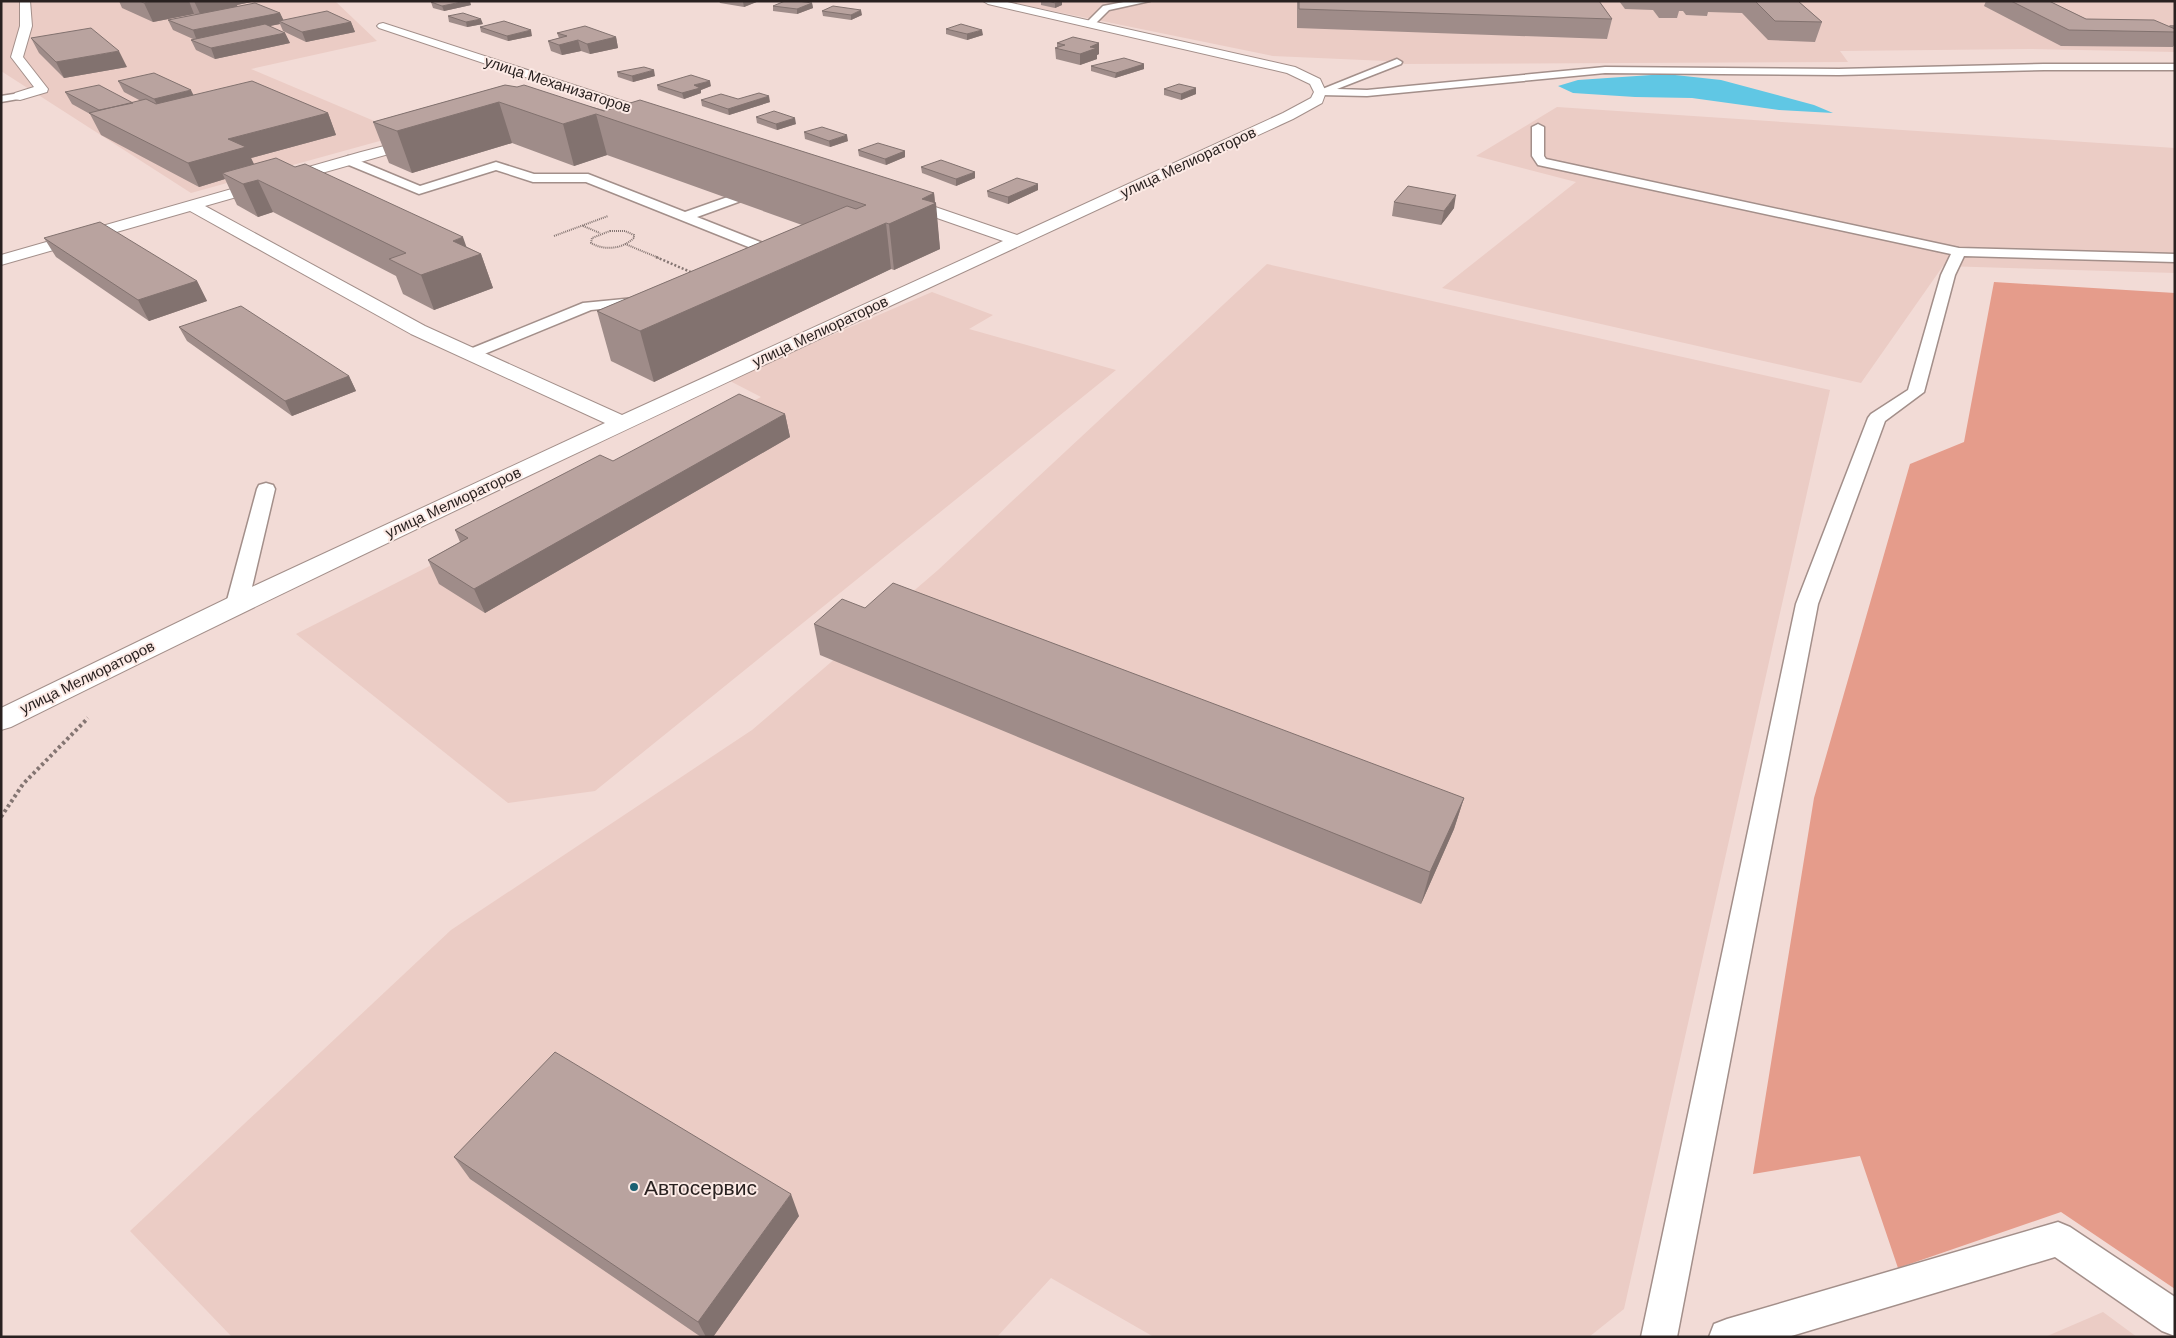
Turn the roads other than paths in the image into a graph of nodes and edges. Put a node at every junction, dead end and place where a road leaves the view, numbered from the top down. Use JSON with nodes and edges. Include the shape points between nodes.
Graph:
{"nodes":[{"id":1,"x":25,"y":1,"type":"edge"},
{"id":2,"x":988,"y":1,"type":"edge"},
{"id":3,"x":1146,"y":1,"type":"edge"},
{"id":4,"x":1090,"y":24,"type":"junction"},
{"id":5,"x":383,"y":26,"type":"dead end"},
{"id":6,"x":1397,"y":62,"type":"dead end"},
{"id":7,"x":2175,"y":67,"type":"edge"},
{"id":8,"x":1320,"y":92,"type":"junction"},
{"id":9,"x":592,"y":95,"type":"junction"},
{"id":10,"x":20,"y":96,"type":"joint"},
{"id":11,"x":1,"y":99,"type":"edge"},
{"id":12,"x":565,"y":102,"type":"edge"},
{"id":13,"x":675,"y":123,"type":"edge"},
{"id":14,"x":1538,"y":127,"type":"dead end"},
{"id":15,"x":434,"y":137,"type":"edge"},
{"id":16,"x":348,"y":160,"type":"junction"},
{"id":17,"x":772,"y":185,"type":"edge"},
{"id":18,"x":887,"y":195,"type":"edge"},
{"id":19,"x":193,"y":206,"type":"junction"},
{"id":20,"x":685,"y":217,"type":"junction"},
{"id":21,"x":1017,"y":240,"type":"junction"},
{"id":22,"x":1959,"y":252,"type":"junction"},
{"id":23,"x":2175,"y":258,"type":"edge"},
{"id":24,"x":1,"y":260,"type":"edge"},
{"id":25,"x":702,"y":277,"type":"edge"},
{"id":26,"x":660,"y":295,"type":"edge"},
{"id":27,"x":471,"y":354,"type":"junction"},
{"id":28,"x":622,"y":423,"type":"junction"},
{"id":29,"x":266,"y":489,"type":"dead end"},
{"id":30,"x":237,"y":604,"type":"junction"},
{"id":31,"x":1,"y":720,"type":"edge"},
{"id":32,"x":2175,"y":1318,"type":"edge"},
{"id":33,"x":1659,"y":1337,"type":"edge"},
{"id":34,"x":1727,"y":1337,"type":"edge"}],
"edges":[{"from":1,"to":10,"type":"street","via":[[26,26],[17,56],[42,89]]},
{"from":2,"to":4,"type":"street"},
{"from":3,"to":4,"type":"lane","via":[[1106,8]]},
{"from":4,"to":8,"type":"street","via":[[1291,70],[1315,82]]},
{"from":5,"to":9,"type":"street","name":"улица Механизаторов"},
{"from":6,"to":8,"type":"lane"},
{"from":7,"to":8,"type":"lane","via":[[1839,72],[1605,70],[1367,93]]},
{"from":8,"to":21,"type":"street","name":"улица Мелиораторов","via":[[1317,100],[1288,116]]},
{"from":9,"to":12,"type":"street"},
{"from":9,"to":13,"type":"street","name":"улица Механизаторов"},
{"from":10,"to":11,"type":"lane"},
{"from":14,"to":22,"type":"lane","via":[[1538,156],[1542,162]]},
{"from":15,"to":16,"type":"street"},
{"from":16,"to":19,"type":"street"},
{"from":16,"to":20,"type":"lane","via":[[419,190],[496,166],[533,178],[588,178]]},
{"from":17,"to":20,"type":"lane"},
{"from":18,"to":21,"type":"street"},
{"from":19,"to":24,"type":"street"},
{"from":19,"to":27,"type":"street","via":[[418,330]]},
{"from":20,"to":25,"type":"lane","via":[[768,250]]},
{"from":21,"to":28,"type":"street","name":"улица Мелиораторов"},
{"from":22,"to":23,"type":"lane"},
{"from":22,"to":33,"type":"lane","via":[[1948,275],[1916,392],[1877,418],[1807,604]]},
{"from":26,"to":27,"type":"lane","via":[[642,302],[588,306]]},
{"from":27,"to":28,"type":"street"},
{"from":28,"to":30,"type":"street","name":"улица Мелиораторов"},
{"from":29,"to":30,"type":"lane"},
{"from":30,"to":31,"type":"street","name":"улица Мелиораторов"},
{"from":32,"to":34,"type":"lane","via":[[2058,1239]]}]}
